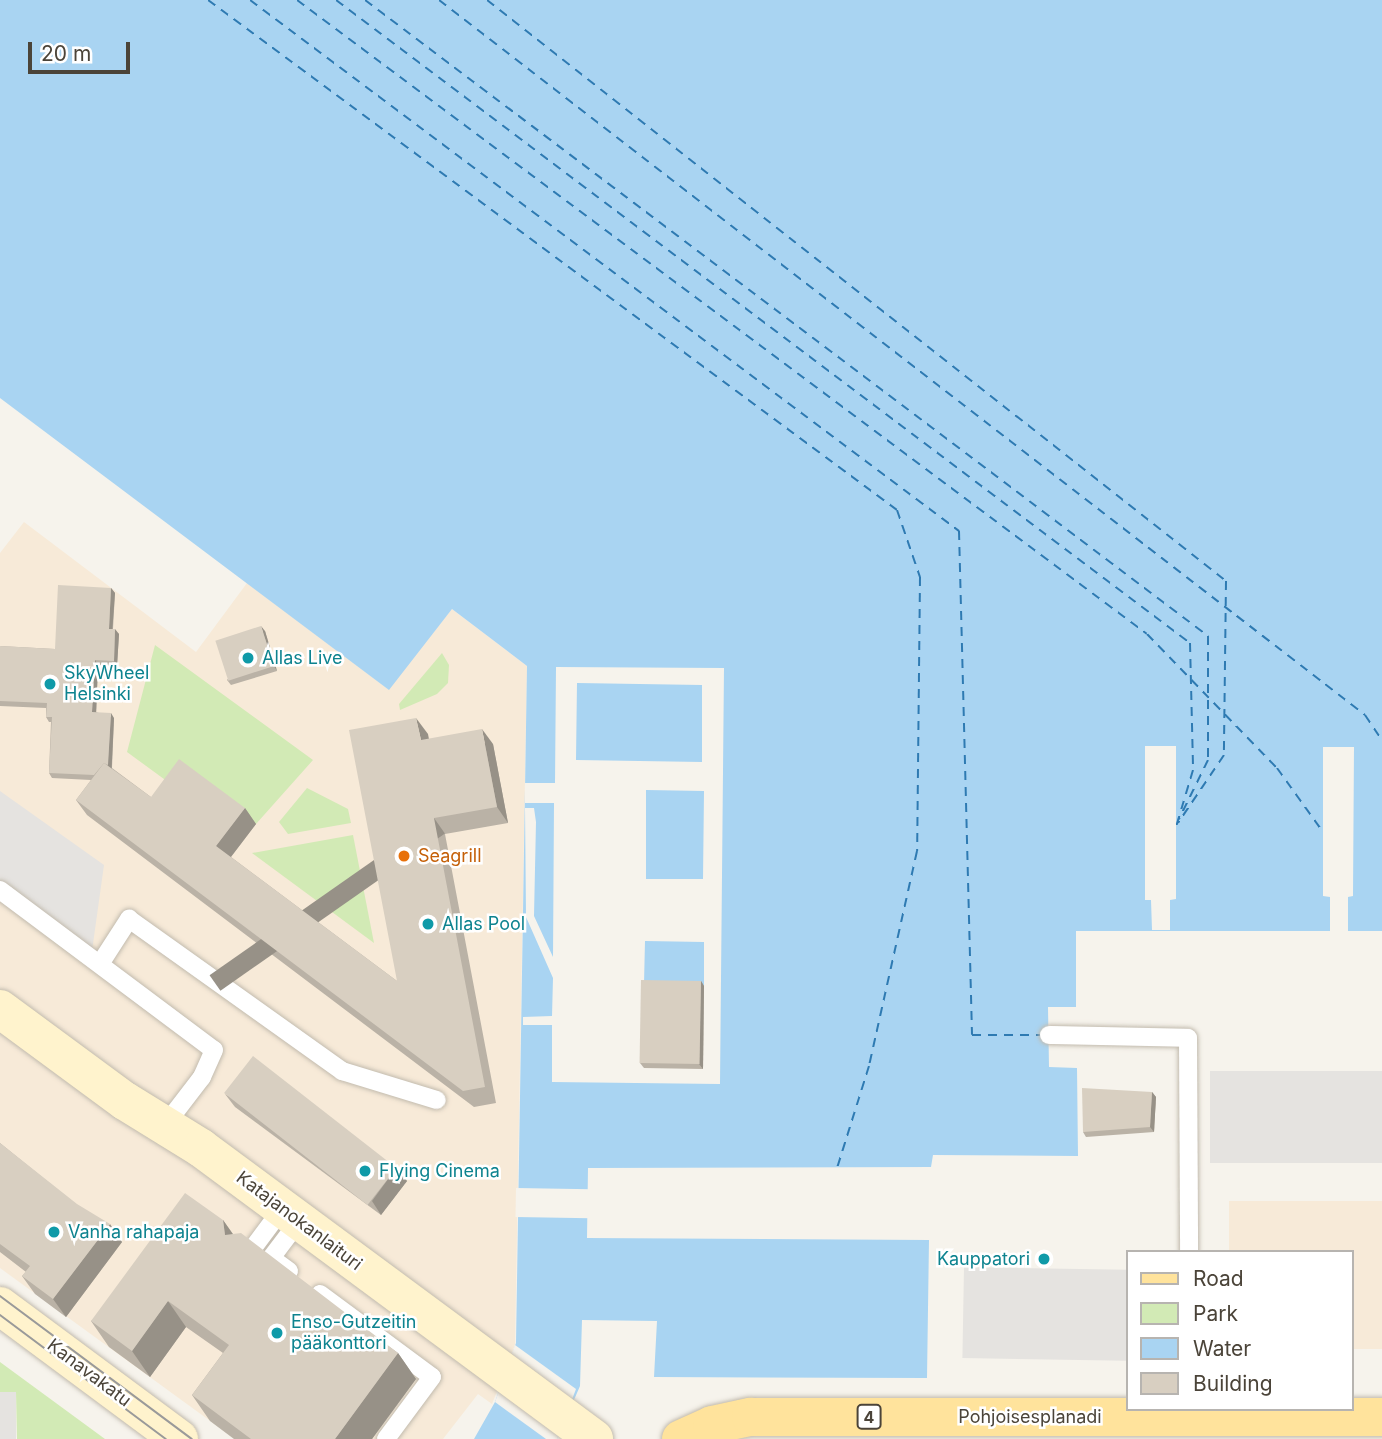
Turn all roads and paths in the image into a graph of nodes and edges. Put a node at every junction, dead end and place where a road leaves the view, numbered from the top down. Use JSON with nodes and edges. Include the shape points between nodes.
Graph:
{"nodes":[{"id":1,"x":0,"y":890,"type":"edge"},
{"id":2,"x":100,"y":964,"type":"junction"},
{"id":3,"x":0,"y":1009,"type":"edge"},
{"id":4,"x":1049,"y":1035,"type":"dead end"},
{"id":5,"x":437,"y":1100,"type":"edge"},
{"id":6,"x":166,"y":1124,"type":"junction"},
{"id":7,"x":290,"y":1215,"type":"junction"},
{"id":8,"x":1189,"y":1250,"type":"edge"},
{"id":9,"x":250,"y":1252,"type":"edge"},
{"id":10,"x":0,"y":1306,"type":"edge"},
{"id":11,"x":1382,"y":1417,"type":"edge"},
{"id":12,"x":1189,"y":1422,"type":"edge"},
{"id":13,"x":579,"y":1429,"type":"edge"},
{"id":14,"x":179,"y":1439,"type":"edge"},
{"id":15,"x":386,"y":1439,"type":"edge"},
{"id":16,"x":681,"y":1439,"type":"edge"}],
"edges":[{"from":1,"to":2,"type":"lane"},
{"from":2,"to":5,"type":"lane","via":[[129,919],[342,1071]]},
{"from":2,"to":6,"type":"lane","via":[[214,1050],[202,1077]]},
{"from":3,"to":6,"type":"main road","name":"Katajanokanlaituri","via":[[125,1101]]},
{"from":4,"to":8,"type":"lane","via":[[1188,1038]]},
{"from":6,"to":7,"type":"main road","name":"Katajanokanlaituri"},
{"from":7,"to":9,"type":"lane"},
{"from":7,"to":13,"type":"main road","name":"Katajanokanlaituri"},
{"from":7,"to":15,"type":"lane","via":[[271,1258],[432,1377]]},
{"from":10,"to":14,"type":"main road","name":"Kanavakatu"},
{"from":11,"to":12,"type":"main road","name":"Pohjoisesplanadi","number":"4"},
{"from":12,"to":16,"type":"main road","name":"Pohjoisesplanadi","number":"4","via":[[751,1417],[712,1425]]}]}
